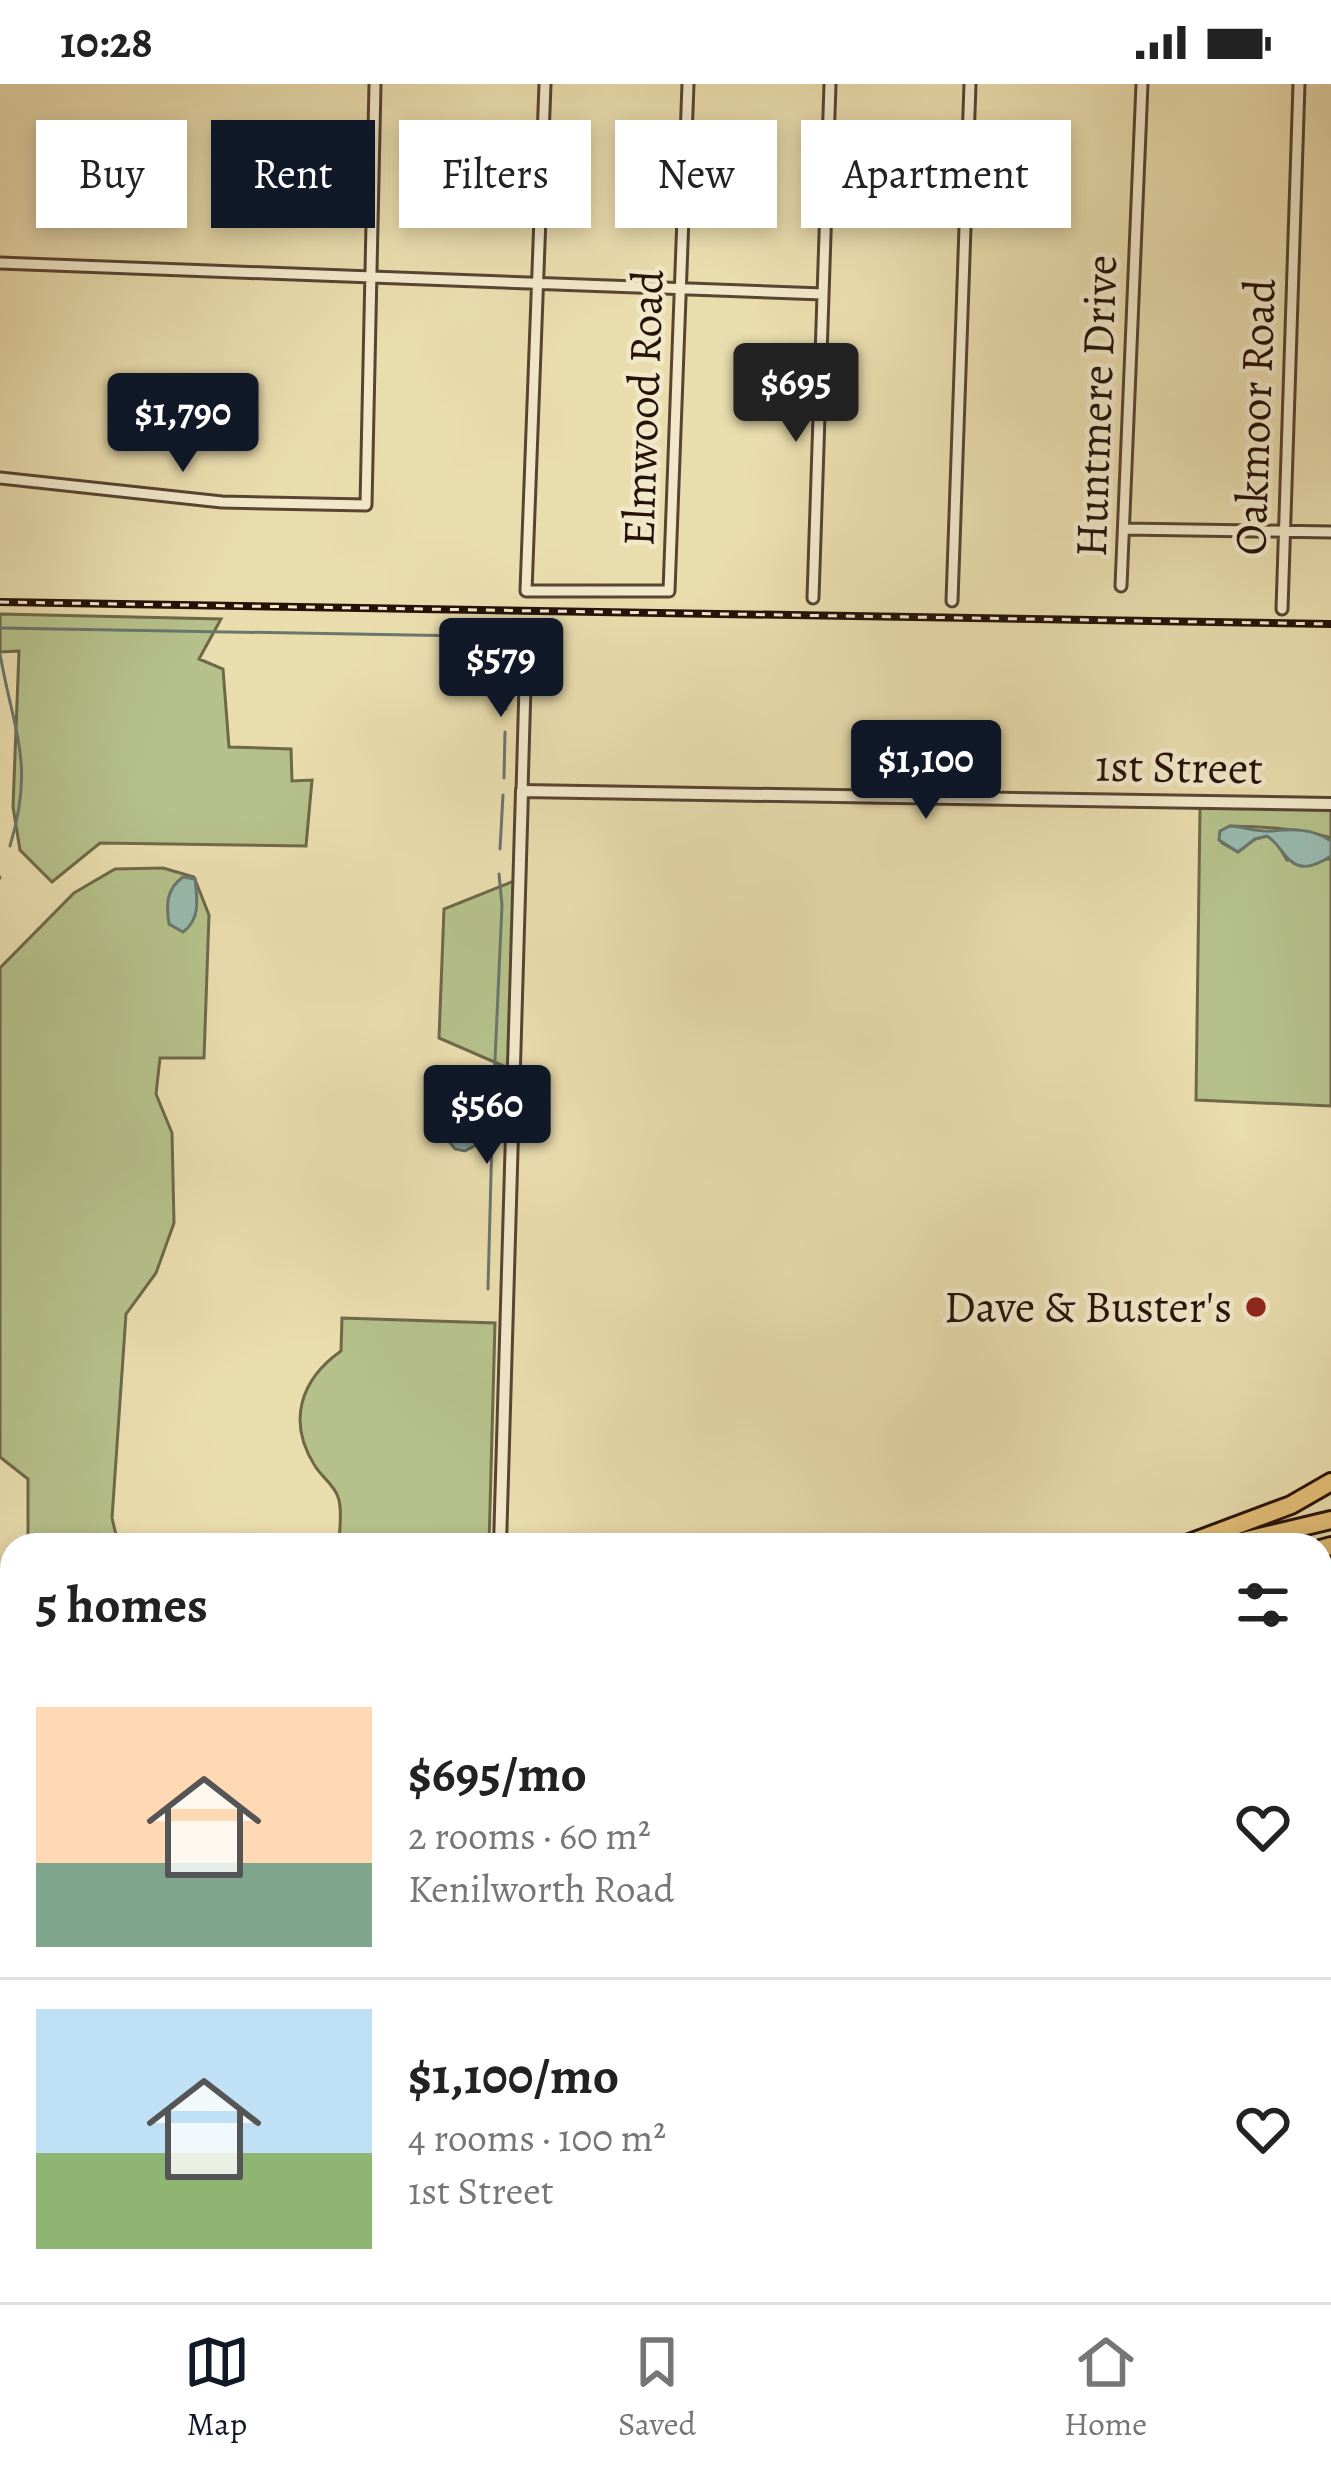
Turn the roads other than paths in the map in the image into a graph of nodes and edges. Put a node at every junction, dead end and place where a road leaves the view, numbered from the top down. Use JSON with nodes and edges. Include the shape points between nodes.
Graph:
{"nodes":[{"id":1,"x":375,"y":84,"type":"edge"},
{"id":2,"x":545,"y":84,"type":"edge"},
{"id":3,"x":688,"y":84,"type":"edge"},
{"id":4,"x":830,"y":84,"type":"edge"},
{"id":5,"x":970,"y":84,"type":"edge"},
{"id":6,"x":1142,"y":84,"type":"edge"},
{"id":7,"x":1299,"y":84,"type":"edge"},
{"id":8,"x":0,"y":263,"type":"edge"},
{"id":9,"x":370,"y":275,"type":"junction"},
{"id":10,"x":537,"y":285,"type":"junction"},
{"id":11,"x":680,"y":291,"type":"junction"},
{"id":12,"x":823,"y":294,"type":"junction"},
{"id":13,"x":0,"y":478,"type":"edge"},
{"id":14,"x":1125,"y":529,"type":"junction"},
{"id":15,"x":1284,"y":531,"type":"junction"},
{"id":16,"x":1331,"y":532,"type":"edge"},
{"id":17,"x":1121,"y":586,"type":"dead end"},
{"id":18,"x":813,"y":598,"type":"dead end"},
{"id":19,"x":952,"y":601,"type":"dead end"},
{"id":20,"x":1282,"y":609,"type":"dead end"},
{"id":21,"x":526,"y":651,"type":"dead end"},
{"id":22,"x":522,"y":791,"type":"junction"},
{"id":23,"x":1331,"y":805,"type":"edge"},
{"id":24,"x":1331,"y":1482,"type":"edge"},
{"id":25,"x":1331,"y":1520,"type":"edge"},
{"id":26,"x":500,"y":1533,"type":"edge"},
{"id":27,"x":1216,"y":1533,"type":"edge"},
{"id":28,"x":1276,"y":1533,"type":"edge"}],
"edges":[{"from":1,"to":9,"type":"street"},
{"from":2,"to":10,"type":"street"},
{"from":3,"to":11,"type":"street","name":"Elmwood Road"},
{"from":4,"to":12,"type":"street"},
{"from":5,"to":19,"type":"street"},
{"from":6,"to":14,"type":"street","name":"Huntmere Drive"},
{"from":7,"to":15,"type":"street","name":"Oakmoor Road"},
{"from":8,"to":9,"type":"street"},
{"from":9,"to":10,"type":"street"},
{"from":9,"to":13,"type":"street","via":[[366,505],[222,502]]},
{"from":10,"to":11,"type":"street"},
{"from":10,"to":11,"type":"street","name":"Elmwood Road","via":[[526,591],[669,591]]},
{"from":11,"to":12,"type":"street"},
{"from":12,"to":18,"type":"street"},
{"from":14,"to":15,"type":"street"},
{"from":14,"to":17,"type":"street","name":"Huntmere Drive"},
{"from":15,"to":16,"type":"street"},
{"from":15,"to":20,"type":"street","name":"Oakmoor Road"},
{"from":21,"to":22,"type":"street"},
{"from":22,"to":23,"type":"street","name":"1st Street"},
{"from":22,"to":26,"type":"street"},
{"from":24,"to":27,"type":"highway"},
{"from":25,"to":28,"type":"highway"}]}
